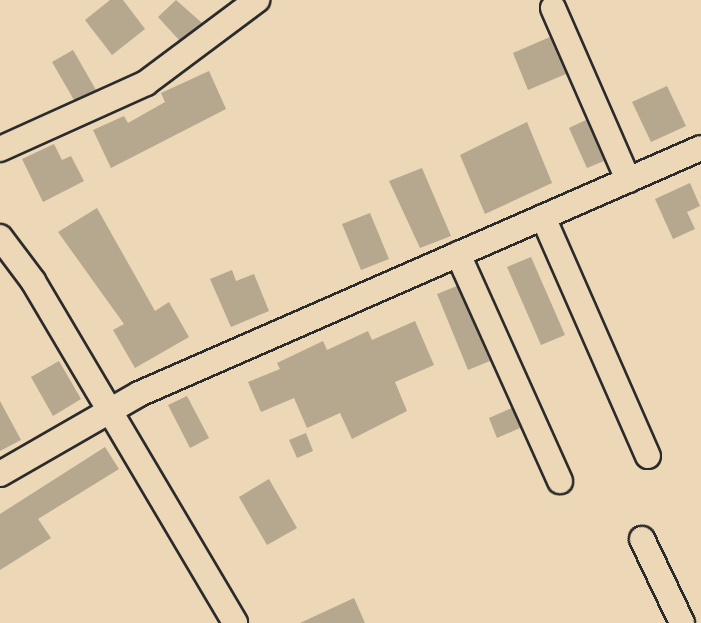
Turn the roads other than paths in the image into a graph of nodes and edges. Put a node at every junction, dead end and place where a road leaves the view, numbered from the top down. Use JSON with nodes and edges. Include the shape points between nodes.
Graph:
{"nodes":[{"id":1,"x":257,"y":0,"type":"edge"},
{"id":2,"x":553,"y":8,"type":"dead end"},
{"id":3,"x":701,"y":148,"type":"edge"},
{"id":4,"x":0,"y":149,"type":"edge"},
{"id":5,"x":628,"y":180,"type":"junction"},
{"id":6,"x":543,"y":217,"type":"junction"},
{"id":7,"x":0,"y":237,"type":"edge"},
{"id":8,"x":458,"y":254,"type":"junction"},
{"id":9,"x":108,"y":411,"type":"junction"},
{"id":10,"x":648,"y":456,"type":"dead end"},
{"id":11,"x":0,"y":474,"type":"edge"},
{"id":12,"x":560,"y":481,"type":"dead end"},
{"id":13,"x":642,"y":539,"type":"dead end"},
{"id":14,"x":235,"y":623,"type":"edge"},
{"id":15,"x":682,"y":623,"type":"edge"}],
"edges":[{"from":1,"to":4,"type":"street","via":[[146,82]]},
{"from":2,"to":5,"type":"street"},
{"from":3,"to":5,"type":"street"},
{"from":5,"to":6,"type":"street"},
{"from":6,"to":8,"type":"street"},
{"from":6,"to":10,"type":"street"},
{"from":7,"to":9,"type":"street","via":[[33,281]]},
{"from":8,"to":9,"type":"street"},
{"from":8,"to":12,"type":"street"},
{"from":9,"to":11,"type":"street"},
{"from":9,"to":14,"type":"street"},
{"from":13,"to":15,"type":"street"}]}
